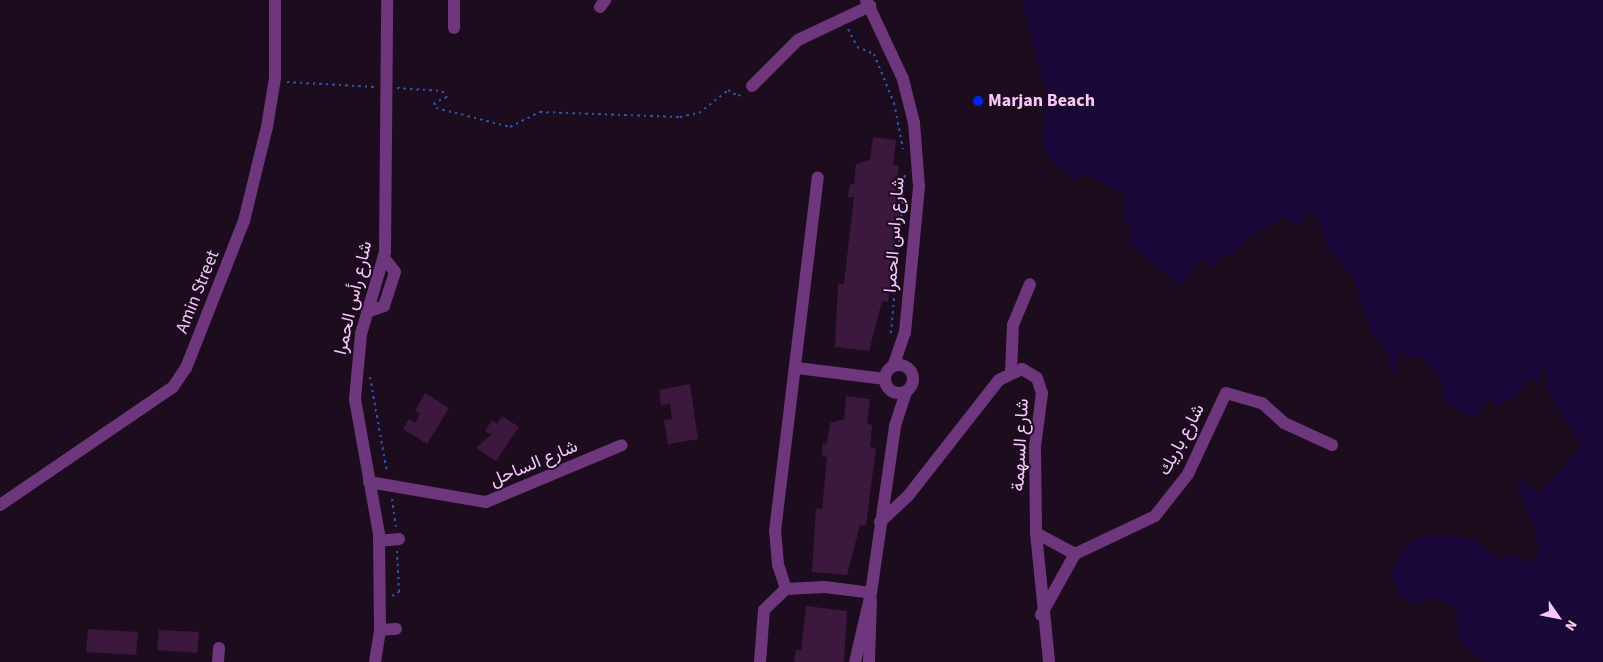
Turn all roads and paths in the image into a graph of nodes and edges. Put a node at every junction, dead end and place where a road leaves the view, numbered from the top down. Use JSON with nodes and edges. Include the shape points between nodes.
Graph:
{"nodes":[{"id":1,"x":275,"y":0,"type":"edge"},
{"id":2,"x":386,"y":0,"type":"edge"},
{"id":3,"x":454,"y":0,"type":"edge"},
{"id":4,"x":868,"y":3,"type":"edge"},
{"id":5,"x":841,"y":17,"type":"junction"},
{"id":6,"x":454,"y":28,"type":"dead end"},
{"id":7,"x":752,"y":86,"type":"joint"},
{"id":8,"x":384,"y":87,"type":"junction"},
{"id":9,"x":281,"y":88,"type":"dead end"},
{"id":10,"x":904,"y":154,"type":"dead end"},
{"id":11,"x":906,"y":163,"type":"dead end"},
{"id":12,"x":818,"y":178,"type":"dead end"},
{"id":13,"x":1030,"y":284,"type":"dead end"},
{"id":14,"x":905,"y":332,"type":"junction"},
{"id":15,"x":891,"y":339,"type":"dead end"},
{"id":16,"x":893,"y":366,"type":"junction"},
{"id":17,"x":797,"y":368,"type":"junction"},
{"id":18,"x":910,"y":370,"type":"junction"},
{"id":19,"x":1011,"y":372,"type":"junction"},
{"id":20,"x":367,"y":373,"type":"dead end"},
{"id":21,"x":885,"y":378,"type":"junction"},
{"id":22,"x":892,"y":391,"type":"junction"},
{"id":23,"x":906,"y":392,"type":"junction"},
{"id":24,"x":895,"y":426,"type":"junction"},
{"id":25,"x":622,"y":445,"type":"dead end"},
{"id":26,"x":1332,"y":445,"type":"dead end"},
{"id":27,"x":368,"y":482,"type":"junction"},
{"id":28,"x":389,"y":484,"type":"junction"},
{"id":29,"x":0,"y":505,"type":"edge"},
{"id":30,"x":880,"y":519,"type":"junction"},
{"id":31,"x":1036,"y":533,"type":"junction"},
{"id":32,"x":398,"y":539,"type":"junction"},
{"id":33,"x":379,"y":541,"type":"junction"},
{"id":34,"x":1075,"y":554,"type":"junction"},
{"id":35,"x":786,"y":590,"type":"junction"},
{"id":36,"x":871,"y":593,"type":"junction"},
{"id":37,"x":380,"y":604,"type":"junction"},
{"id":38,"x":1041,"y":615,"type":"junction"},
{"id":39,"x":396,"y":629,"type":"dead end"},
{"id":40,"x":380,"y":630,"type":"junction"},
{"id":41,"x":219,"y":648,"type":"dead end"},
{"id":42,"x":218,"y":662,"type":"edge"},
{"id":43,"x":375,"y":662,"type":"edge"},
{"id":44,"x":760,"y":662,"type":"edge"},
{"id":45,"x":855,"y":662,"type":"edge"},
{"id":46,"x":868,"y":662,"type":"edge"},
{"id":47,"x":1049,"y":662,"type":"edge"}],
"edges":[{"from":1,"to":29,"type":"street","name":"Amin Street","via":[[275,78],[268,127],[244,221],[186,368],[173,387]]},
{"from":2,"to":8,"type":"street","name":"شارع رأس الحمرا"},
{"from":3,"to":6,"type":"street"},
{"from":4,"to":5,"type":"street"},
{"from":4,"to":14,"type":"street","name":"شارع راس الحمرا","via":[[903,79],[914,123],[919,187]]},
{"from":5,"to":7,"type":"street","via":[[798,40]]},
{"from":5,"to":10,"type":"path","via":[[857,47],[874,54],[894,103]]},
{"from":7,"to":8,"type":"path","via":[[738,96],[728,90],[699,113],[680,117],[661,120],[628,113],[540,112],[510,127],[436,108],[434,102],[447,97],[442,91]]},
{"from":8,"to":9,"type":"path","via":[[282,81]]},
{"from":8,"to":27,"type":"street","name":"شارع رأس الحمرا","via":[[384,258],[367,312],[356,368],[355,400]]},
{"from":11,"to":15,"type":"path"},
{"from":12,"to":17,"type":"street"},
{"from":13,"to":19,"type":"street","via":[[1013,325]]},
{"from":14,"to":16,"type":"street","name":"شارع راس الحمرا"},
{"from":14,"to":18,"type":"street","name":"شارع راس الحمرا"},
{"from":16,"to":18,"type":"street"},
{"from":16,"to":21,"type":"street"},
{"from":17,"to":21,"type":"street"},
{"from":17,"to":35,"type":"street","via":[[775,531],[778,564]]},
{"from":18,"to":23,"type":"street","via":[[912,384]]},
{"from":19,"to":30,"type":"street","name":"شارع السهمة","via":[[1000,380],[896,509]]},
{"from":19,"to":31,"type":"street","name":"شارع السهمة","via":[[1022,369],[1037,378],[1042,393],[1035,448]]},
{"from":20,"to":28,"type":"path"},
{"from":21,"to":22,"type":"street"},
{"from":22,"to":23,"type":"street"},
{"from":22,"to":24,"type":"street"},
{"from":23,"to":24,"type":"street"},
{"from":24,"to":30,"type":"street"},
{"from":25,"to":28,"type":"street","name":"شارع الساحل","via":[[486,502]]},
{"from":26,"to":34,"type":"street","name":"شارع باريك","via":[[1284,423],[1262,403],[1226,393],[1188,474],[1155,516]]},
{"from":27,"to":28,"type":"street","name":"شارع الساحل"},
{"from":27,"to":33,"type":"street","name":"شارع رأس الحمرا"},
{"from":28,"to":32,"type":"path"},
{"from":30,"to":36,"type":"street"},
{"from":31,"to":34,"type":"street"},
{"from":31,"to":38,"type":"street","name":"شارع السهمة"},
{"from":32,"to":33,"type":"street"},
{"from":32,"to":37,"type":"path","via":[[399,592]]},
{"from":33,"to":37,"type":"street","name":"شارع رأس الحمرا"},
{"from":34,"to":38,"type":"street"},
{"from":35,"to":36,"type":"street","via":[[825,587]]},
{"from":35,"to":44,"type":"street","via":[[764,610]]},
{"from":36,"to":45,"type":"street"},
{"from":36,"to":46,"type":"street"},
{"from":37,"to":40,"type":"street","name":"شارع رأس الحمرا"},
{"from":38,"to":47,"type":"street","name":"شارع السهمة"},
{"from":39,"to":40,"type":"street"},
{"from":40,"to":43,"type":"street","name":"شارع رأس الحمرا"},
{"from":41,"to":42,"type":"street"}]}
